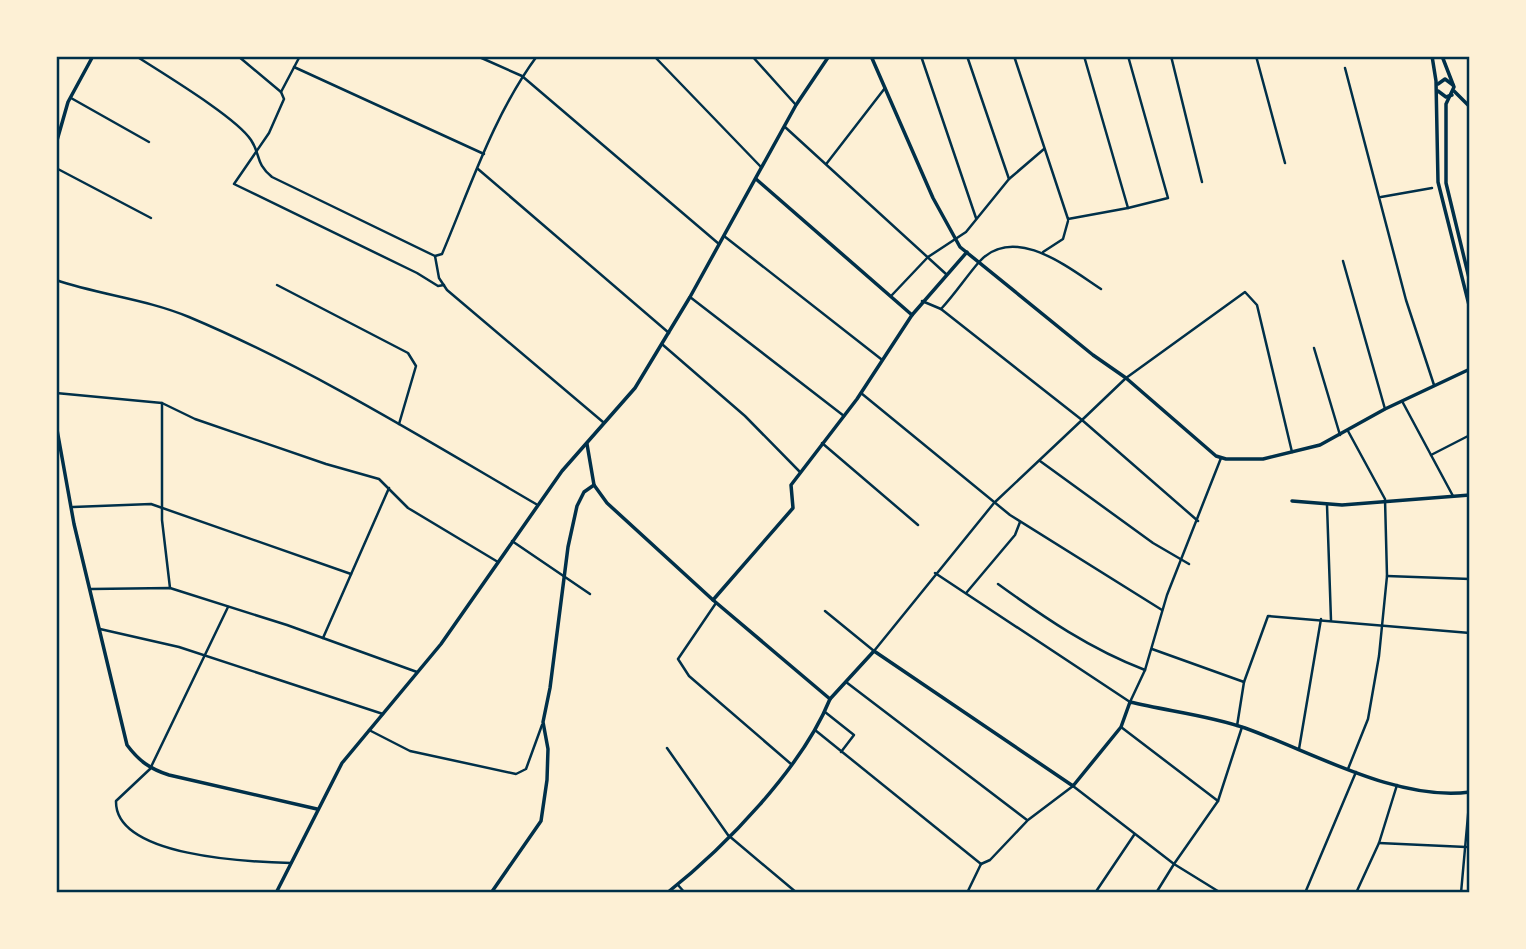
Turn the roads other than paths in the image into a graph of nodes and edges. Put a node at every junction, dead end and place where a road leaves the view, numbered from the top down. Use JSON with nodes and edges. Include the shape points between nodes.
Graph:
{"nodes":[{"id":1,"x":93,"y":56,"type":"edge"},
{"id":2,"x":136,"y":56,"type":"edge"},
{"id":3,"x":238,"y":56,"type":"edge"},
{"id":4,"x":300,"y":56,"type":"edge"},
{"id":5,"x":477,"y":56,"type":"edge"},
{"id":6,"x":537,"y":56,"type":"edge"},
{"id":7,"x":654,"y":56,"type":"edge"},
{"id":8,"x":752,"y":56,"type":"edge"},
{"id":9,"x":829,"y":56,"type":"edge"},
{"id":10,"x":871,"y":56,"type":"edge"},
{"id":11,"x":921,"y":56,"type":"edge"},
{"id":12,"x":967,"y":56,"type":"edge"},
{"id":13,"x":1014,"y":56,"type":"edge"},
{"id":14,"x":1084,"y":56,"type":"edge"},
{"id":15,"x":1128,"y":56,"type":"edge"},
{"id":16,"x":1171,"y":56,"type":"edge"},
{"id":17,"x":1256,"y":56,"type":"edge"},
{"id":18,"x":1432,"y":56,"type":"edge"},
{"id":19,"x":1442,"y":56,"type":"edge"},
{"id":20,"x":294,"y":67,"type":"junction"},
{"id":21,"x":1345,"y":68,"type":"dead end"},
{"id":22,"x":522,"y":76,"type":"junction"},
{"id":23,"x":886,"y":88,"type":"junction"},
{"id":24,"x":1436,"y":88,"type":"junction"},
{"id":25,"x":1453,"y":91,"type":"junction"},
{"id":26,"x":281,"y":92,"type":"junction"},
{"id":27,"x":71,"y":98,"type":"junction"},
{"id":28,"x":796,"y":105,"type":"junction"},
{"id":29,"x":1470,"y":107,"type":"edge"},
{"id":30,"x":785,"y":127,"type":"junction"},
{"id":31,"x":149,"y":142,"type":"dead end"},
{"id":32,"x":56,"y":144,"type":"edge"},
{"id":33,"x":1044,"y":149,"type":"junction"},
{"id":34,"x":254,"y":153,"type":"junction"},
{"id":35,"x":484,"y":154,"type":"junction"},
{"id":36,"x":827,"y":163,"type":"junction"},
{"id":37,"x":1285,"y":163,"type":"dead end"},
{"id":38,"x":56,"y":168,"type":"edge"},
{"id":39,"x":762,"y":168,"type":"junction"},
{"id":40,"x":478,"y":169,"type":"junction"},
{"id":41,"x":756,"y":179,"type":"junction"},
{"id":42,"x":1009,"y":179,"type":"junction"},
{"id":43,"x":1202,"y":182,"type":"dead end"},
{"id":44,"x":1432,"y":188,"type":"dead end"},
{"id":45,"x":1381,"y":197,"type":"junction"},
{"id":46,"x":1128,"y":208,"type":"junction"},
{"id":47,"x":151,"y":218,"type":"dead end"},
{"id":48,"x":976,"y":218,"type":"junction"},
{"id":49,"x":1068,"y":219,"type":"junction"},
{"id":50,"x":724,"y":236,"type":"junction"},
{"id":51,"x":954,"y":239,"type":"junction"},
{"id":52,"x":720,"y":244,"type":"junction"},
{"id":53,"x":967,"y":252,"type":"junction"},
{"id":54,"x":1044,"y":252,"type":"junction"},
{"id":55,"x":435,"y":256,"type":"junction"},
{"id":56,"x":928,"y":257,"type":"junction"},
{"id":57,"x":1343,"y":261,"type":"dead end"},
{"id":58,"x":979,"y":262,"type":"junction"},
{"id":59,"x":946,"y":274,"type":"junction"},
{"id":60,"x":56,"y":280,"type":"edge"},
{"id":61,"x":1470,"y":282,"type":"edge"},
{"id":62,"x":277,"y":285,"type":"dead end"},
{"id":63,"x":444,"y":285,"type":"junction"},
{"id":64,"x":1101,"y":289,"type":"dead end"},
{"id":65,"x":892,"y":295,"type":"junction"},
{"id":66,"x":690,"y":298,"type":"junction"},
{"id":67,"x":922,"y":300,"type":"junction"},
{"id":68,"x":941,"y":309,"type":"junction"},
{"id":69,"x":1470,"y":309,"type":"edge"},
{"id":70,"x":912,"y":314,"type":"junction"},
{"id":71,"x":669,"y":333,"type":"junction"},
{"id":72,"x":663,"y":345,"type":"junction"},
{"id":73,"x":1314,"y":348,"type":"dead end"},
{"id":74,"x":881,"y":359,"type":"junction"},
{"id":75,"x":1470,"y":369,"type":"edge"},
{"id":76,"x":1126,"y":378,"type":"junction"},
{"id":77,"x":1434,"y":385,"type":"junction"},
{"id":78,"x":56,"y":393,"type":"edge"},
{"id":79,"x":860,"y":393,"type":"junction"},
{"id":80,"x":1402,"y":401,"type":"junction"},
{"id":81,"x":162,"y":403,"type":"junction"},
{"id":82,"x":1385,"y":409,"type":"junction"},
{"id":83,"x":844,"y":416,"type":"junction"},
{"id":84,"x":1082,"y":420,"type":"junction"},
{"id":85,"x":604,"y":422,"type":"junction"},
{"id":86,"x":56,"y":424,"type":"edge"},
{"id":87,"x":399,"y":424,"type":"junction"},
{"id":88,"x":1349,"y":431,"type":"junction"},
{"id":89,"x":1340,"y":435,"type":"junction"},
{"id":90,"x":1470,"y":435,"type":"edge"},
{"id":91,"x":587,"y":442,"type":"junction"},
{"id":92,"x":822,"y":443,"type":"junction"},
{"id":93,"x":1293,"y":453,"type":"junction"},
{"id":94,"x":1431,"y":455,"type":"junction"},
{"id":95,"x":1221,"y":458,"type":"junction"},
{"id":96,"x":1040,"y":461,"type":"junction"},
{"id":97,"x":800,"y":472,"type":"junction"},
{"id":98,"x":594,"y":485,"type":"junction"},
{"id":99,"x":389,"y":488,"type":"junction"},
{"id":100,"x":1470,"y":495,"type":"edge"},
{"id":101,"x":1453,"y":496,"type":"junction"},
{"id":102,"x":1385,"y":499,"type":"junction"},
{"id":103,"x":1292,"y":501,"type":"dead end"},
{"id":104,"x":994,"y":503,"type":"junction"},
{"id":105,"x":536,"y":504,"type":"junction"},
{"id":106,"x":1327,"y":504,"type":"junction"},
{"id":107,"x":73,"y":508,"type":"junction"},
{"id":108,"x":162,"y":509,"type":"junction"},
{"id":109,"x":1020,"y":521,"type":"junction"},
{"id":110,"x":1198,"y":521,"type":"junction"},
{"id":111,"x":918,"y":525,"type":"dead end"},
{"id":112,"x":512,"y":541,"type":"junction"},
{"id":113,"x":1180,"y":561,"type":"junction"},
{"id":114,"x":499,"y":562,"type":"junction"},
{"id":115,"x":1189,"y":564,"type":"dead end"},
{"id":116,"x":351,"y":573,"type":"junction"},
{"id":117,"x":935,"y":573,"type":"junction"},
{"id":118,"x":564,"y":576,"type":"junction"},
{"id":119,"x":1387,"y":576,"type":"junction"},
{"id":120,"x":1470,"y":579,"type":"edge"},
{"id":121,"x":998,"y":584,"type":"dead end"},
{"id":122,"x":170,"y":588,"type":"junction"},
{"id":123,"x":91,"y":589,"type":"junction"},
{"id":124,"x":967,"y":592,"type":"junction"},
{"id":125,"x":590,"y":594,"type":"dead end"},
{"id":126,"x":715,"y":602,"type":"junction"},
{"id":127,"x":228,"y":607,"type":"junction"},
{"id":128,"x":1162,"y":610,"type":"junction"},
{"id":129,"x":825,"y":611,"type":"dead end"},
{"id":130,"x":1321,"y":619,"type":"junction"},
{"id":131,"x":1331,"y":620,"type":"junction"},
{"id":132,"x":1383,"y":626,"type":"junction"},
{"id":133,"x":100,"y":629,"type":"junction"},
{"id":134,"x":1470,"y":633,"type":"edge"},
{"id":135,"x":323,"y":638,"type":"junction"},
{"id":136,"x":1152,"y":649,"type":"junction"},
{"id":137,"x":874,"y":651,"type":"junction"},
{"id":138,"x":204,"y":655,"type":"junction"},
{"id":139,"x":1145,"y":670,"type":"junction"},
{"id":140,"x":418,"y":672,"type":"junction"},
{"id":141,"x":846,"y":682,"type":"junction"},
{"id":142,"x":1244,"y":682,"type":"junction"},
{"id":143,"x":830,"y":699,"type":"junction"},
{"id":144,"x":1130,"y":702,"type":"junction"},
{"id":145,"x":825,"y":712,"type":"junction"},
{"id":146,"x":383,"y":714,"type":"junction"},
{"id":147,"x":543,"y":722,"type":"junction"},
{"id":148,"x":1121,"y":727,"type":"junction"},
{"id":149,"x":1239,"y":727,"type":"junction"},
{"id":150,"x":814,"y":729,"type":"junction"},
{"id":151,"x":369,"y":730,"type":"junction"},
{"id":152,"x":667,"y":748,"type":"dead end"},
{"id":153,"x":1299,"y":749,"type":"junction"},
{"id":154,"x":841,"y":751,"type":"junction"},
{"id":155,"x":792,"y":764,"type":"junction"},
{"id":156,"x":150,"y":769,"type":"junction"},
{"id":157,"x":1348,"y":769,"type":"junction"},
{"id":158,"x":1356,"y":772,"type":"junction"},
{"id":159,"x":1397,"y":785,"type":"junction"},
{"id":160,"x":1073,"y":786,"type":"junction"},
{"id":161,"x":1470,"y":793,"type":"edge"},
{"id":162,"x":1218,"y":801,"type":"junction"},
{"id":163,"x":317,"y":810,"type":"junction"},
{"id":164,"x":1028,"y":820,"type":"junction"},
{"id":165,"x":728,"y":835,"type":"junction"},
{"id":166,"x":1134,"y":835,"type":"junction"},
{"id":167,"x":1379,"y":843,"type":"junction"},
{"id":168,"x":1466,"y":847,"type":"junction"},
{"id":169,"x":291,"y":863,"type":"junction"},
{"id":170,"x":981,"y":863,"type":"junction"},
{"id":171,"x":1174,"y":864,"type":"junction"},
{"id":172,"x":678,"y":884,"type":"junction"},
{"id":173,"x":276,"y":893,"type":"edge"},
{"id":174,"x":491,"y":893,"type":"edge"},
{"id":175,"x":667,"y":893,"type":"edge"},
{"id":176,"x":685,"y":893,"type":"edge"},
{"id":177,"x":797,"y":893,"type":"edge"},
{"id":178,"x":967,"y":893,"type":"edge"},
{"id":179,"x":1095,"y":893,"type":"edge"},
{"id":180,"x":1156,"y":893,"type":"edge"},
{"id":181,"x":1221,"y":893,"type":"edge"},
{"id":182,"x":1305,"y":893,"type":"edge"},
{"id":183,"x":1356,"y":893,"type":"edge"},
{"id":184,"x":1461,"y":893,"type":"edge"}],
"edges":[{"from":1,"to":27,"type":"street"},
{"from":2,"to":34,"type":"street","via":[[234,125],[251,141]]},
{"from":3,"to":26,"type":"street"},
{"from":4,"to":20,"type":"street"},
{"from":5,"to":22,"type":"street"},
{"from":6,"to":22,"type":"street"},
{"from":7,"to":39,"type":"street"},
{"from":8,"to":28,"type":"street"},
{"from":9,"to":28,"type":"street"},
{"from":10,"to":23,"type":"street"},
{"from":11,"to":48,"type":"street"},
{"from":12,"to":42,"type":"street"},
{"from":13,"to":33,"type":"street"},
{"from":14,"to":46,"type":"street"},
{"from":15,"to":46,"type":"street","via":[[1168,198]]},
{"from":16,"to":43,"type":"street"},
{"from":17,"to":37,"type":"street"},
{"from":18,"to":24,"type":"street"},
{"from":19,"to":25,"type":"street"},
{"from":20,"to":26,"type":"street"},
{"from":20,"to":35,"type":"street"},
{"from":21,"to":45,"type":"street"},
{"from":22,"to":35,"type":"street"},
{"from":22,"to":52,"type":"street"},
{"from":23,"to":36,"type":"street"},
{"from":23,"to":51,"type":"street"},
{"from":24,"to":25,"type":"street","via":[[1442,95]]},
{"from":24,"to":25,"type":"street","via":[[1445,79]]},
{"from":24,"to":69,"type":"street","via":[[1438,182]]},
{"from":25,"to":29,"type":"street"},
{"from":25,"to":61,"type":"street","via":[[1446,104],[1446,183]]},
{"from":26,"to":34,"type":"street","via":[[281,106]]},
{"from":27,"to":31,"type":"street"},
{"from":27,"to":32,"type":"street"},
{"from":28,"to":30,"type":"street"},
{"from":30,"to":36,"type":"street"},
{"from":30,"to":39,"type":"street"},
{"from":33,"to":42,"type":"street"},
{"from":33,"to":49,"type":"street"},
{"from":34,"to":55,"type":"street","via":[[260,167],[272,177]]},
{"from":34,"to":63,"type":"street","via":[[234,184],[438,286]]},
{"from":35,"to":40,"type":"street"},
{"from":36,"to":56,"type":"street"},
{"from":38,"to":47,"type":"street"},
{"from":39,"to":41,"type":"street"},
{"from":40,"to":55,"type":"street","via":[[442,254]]},
{"from":40,"to":71,"type":"street"},
{"from":41,"to":50,"type":"street"},
{"from":41,"to":65,"type":"street"},
{"from":42,"to":48,"type":"street"},
{"from":44,"to":45,"type":"street"},
{"from":45,"to":77,"type":"street","via":[[1406,300]]},
{"from":46,"to":49,"type":"street"},
{"from":48,"to":51,"type":"street"},
{"from":49,"to":54,"type":"street","via":[[1063,239]]},
{"from":50,"to":52,"type":"street"},
{"from":50,"to":74,"type":"street"},
{"from":51,"to":53,"type":"street"},
{"from":51,"to":56,"type":"street"},
{"from":52,"to":66,"type":"street"},
{"from":53,"to":58,"type":"street"},
{"from":53,"to":59,"type":"street"},
{"from":54,"to":58,"type":"street","via":[[1003,247]]},
{"from":54,"to":64,"type":"street"},
{"from":55,"to":63,"type":"street"},
{"from":56,"to":59,"type":"street"},
{"from":56,"to":65,"type":"street"},
{"from":57,"to":82,"type":"street"},
{"from":58,"to":68,"type":"street"},
{"from":58,"to":76,"type":"street"},
{"from":59,"to":67,"type":"street"},
{"from":60,"to":87,"type":"street","via":[[189,317]]},
{"from":62,"to":87,"type":"street","via":[[408,353],[416,366]]},
{"from":63,"to":85,"type":"street"},
{"from":65,"to":70,"type":"street"},
{"from":66,"to":71,"type":"street"},
{"from":66,"to":83,"type":"street"},
{"from":67,"to":68,"type":"street"},
{"from":67,"to":70,"type":"street"},
{"from":68,"to":84,"type":"street"},
{"from":70,"to":74,"type":"street"},
{"from":71,"to":72,"type":"street"},
{"from":72,"to":85,"type":"street","via":[[635,388]]},
{"from":72,"to":97,"type":"street","via":[[745,416]]},
{"from":73,"to":89,"type":"street"},
{"from":74,"to":79,"type":"street"},
{"from":75,"to":77,"type":"street"},
{"from":76,"to":84,"type":"street"},
{"from":76,"to":93,"type":"street","via":[[1245,292],[1257,305]]},
{"from":76,"to":95,"type":"street"},
{"from":77,"to":80,"type":"street"},
{"from":78,"to":81,"type":"street"},
{"from":79,"to":83,"type":"street"},
{"from":79,"to":104,"type":"street"},
{"from":80,"to":82,"type":"street"},
{"from":80,"to":94,"type":"street"},
{"from":81,"to":99,"type":"street","via":[[195,419],[379,479]]},
{"from":81,"to":108,"type":"street"},
{"from":82,"to":88,"type":"street"},
{"from":83,"to":92,"type":"street"},
{"from":84,"to":96,"type":"street"},
{"from":84,"to":110,"type":"street"},
{"from":85,"to":91,"type":"street"},
{"from":86,"to":107,"type":"street"},
{"from":87,"to":105,"type":"street"},
{"from":88,"to":89,"type":"street"},
{"from":88,"to":102,"type":"street"},
{"from":89,"to":93,"type":"street"},
{"from":90,"to":94,"type":"street"},
{"from":91,"to":98,"type":"street"},
{"from":91,"to":105,"type":"street"},
{"from":92,"to":97,"type":"street"},
{"from":92,"to":111,"type":"street"},
{"from":93,"to":95,"type":"street","via":[[1263,459]]},
{"from":94,"to":101,"type":"street"},
{"from":95,"to":110,"type":"street"},
{"from":96,"to":104,"type":"street"},
{"from":96,"to":113,"type":"street"},
{"from":97,"to":126,"type":"street","via":[[791,485],[793,508]]},
{"from":98,"to":118,"type":"street","via":[[583,492],[577,506]]},
{"from":98,"to":126,"type":"street","via":[[607,503]]},
{"from":99,"to":114,"type":"street","via":[[408,508]]},
{"from":99,"to":116,"type":"street"},
{"from":100,"to":101,"type":"street"},
{"from":101,"to":102,"type":"street"},
{"from":102,"to":106,"type":"street"},
{"from":102,"to":119,"type":"street"},
{"from":103,"to":106,"type":"street"},
{"from":104,"to":109,"type":"street"},
{"from":104,"to":117,"type":"street"},
{"from":105,"to":112,"type":"street"},
{"from":106,"to":131,"type":"street"},
{"from":107,"to":108,"type":"street","via":[[151,504]]},
{"from":107,"to":123,"type":"street"},
{"from":108,"to":116,"type":"street"},
{"from":108,"to":122,"type":"street"},
{"from":109,"to":124,"type":"street","via":[[1014,535]]},
{"from":109,"to":128,"type":"street"},
{"from":110,"to":113,"type":"street"},
{"from":112,"to":114,"type":"street"},
{"from":112,"to":118,"type":"street"},
{"from":113,"to":115,"type":"street"},
{"from":113,"to":128,"type":"street"},
{"from":114,"to":140,"type":"street"},
{"from":116,"to":135,"type":"street"},
{"from":117,"to":124,"type":"street"},
{"from":117,"to":137,"type":"street"},
{"from":118,"to":125,"type":"street"},
{"from":118,"to":147,"type":"street"},
{"from":119,"to":120,"type":"street"},
{"from":119,"to":132,"type":"street"},
{"from":121,"to":139,"type":"street","via":[[1093,648]]},
{"from":122,"to":123,"type":"street"},
{"from":122,"to":127,"type":"street"},
{"from":123,"to":133,"type":"street"},
{"from":124,"to":144,"type":"street"},
{"from":126,"to":143,"type":"street"},
{"from":126,"to":155,"type":"street","via":[[678,659],[689,676]]},
{"from":127,"to":135,"type":"street"},
{"from":127,"to":138,"type":"street"},
{"from":128,"to":136,"type":"street"},
{"from":129,"to":137,"type":"street"},
{"from":130,"to":131,"type":"street"},
{"from":130,"to":142,"type":"street","via":[[1268,616]]},
{"from":130,"to":153,"type":"street"},
{"from":131,"to":132,"type":"street"},
{"from":132,"to":134,"type":"street"},
{"from":132,"to":157,"type":"street","via":[[1368,719]]},
{"from":133,"to":138,"type":"street"},
{"from":133,"to":156,"type":"street","via":[[127,745]]},
{"from":135,"to":140,"type":"street"},
{"from":136,"to":139,"type":"street"},
{"from":136,"to":142,"type":"street"},
{"from":137,"to":141,"type":"street"},
{"from":137,"to":160,"type":"street"},
{"from":138,"to":146,"type":"street"},
{"from":138,"to":156,"type":"street"},
{"from":139,"to":144,"type":"street"},
{"from":140,"to":146,"type":"street"},
{"from":141,"to":143,"type":"street"},
{"from":141,"to":164,"type":"street"},
{"from":142,"to":149,"type":"street"},
{"from":143,"to":145,"type":"street"},
{"from":144,"to":148,"type":"street"},
{"from":144,"to":149,"type":"street"},
{"from":145,"to":150,"type":"street"},
{"from":145,"to":154,"type":"street","via":[[854,735]]},
{"from":146,"to":151,"type":"street"},
{"from":147,"to":151,"type":"street","via":[[526,769],[516,774],[410,751]]},
{"from":147,"to":174,"type":"street","via":[[548,749],[541,821]]},
{"from":148,"to":160,"type":"street"},
{"from":148,"to":162,"type":"street"},
{"from":149,"to":153,"type":"street"},
{"from":149,"to":162,"type":"street"},
{"from":150,"to":154,"type":"street"},
{"from":150,"to":155,"type":"street"},
{"from":151,"to":163,"type":"street","via":[[342,763]]},
{"from":152,"to":165,"type":"street"},
{"from":153,"to":157,"type":"street"},
{"from":154,"to":170,"type":"street"},
{"from":155,"to":165,"type":"street"},
{"from":156,"to":163,"type":"street"},
{"from":156,"to":169,"type":"street","via":[[116,801],[116,812],[125,826],[150,842],[206,856]]},
{"from":157,"to":158,"type":"street"},
{"from":158,"to":159,"type":"street"},
{"from":158,"to":182,"type":"street"},
{"from":159,"to":161,"type":"street"},
{"from":159,"to":167,"type":"street"},
{"from":160,"to":164,"type":"street"},
{"from":160,"to":166,"type":"street"},
{"from":161,"to":168,"type":"street"},
{"from":162,"to":171,"type":"street"},
{"from":163,"to":169,"type":"street"},
{"from":164,"to":170,"type":"street","via":[[990,860]]},
{"from":165,"to":172,"type":"street"},
{"from":165,"to":177,"type":"street"},
{"from":166,"to":171,"type":"street"},
{"from":166,"to":179,"type":"street"},
{"from":167,"to":168,"type":"street"},
{"from":167,"to":183,"type":"street"},
{"from":168,"to":184,"type":"street"},
{"from":169,"to":173,"type":"street"},
{"from":170,"to":178,"type":"street"},
{"from":171,"to":180,"type":"street"},
{"from":171,"to":181,"type":"street"},
{"from":172,"to":175,"type":"street"},
{"from":172,"to":176,"type":"street"}]}
